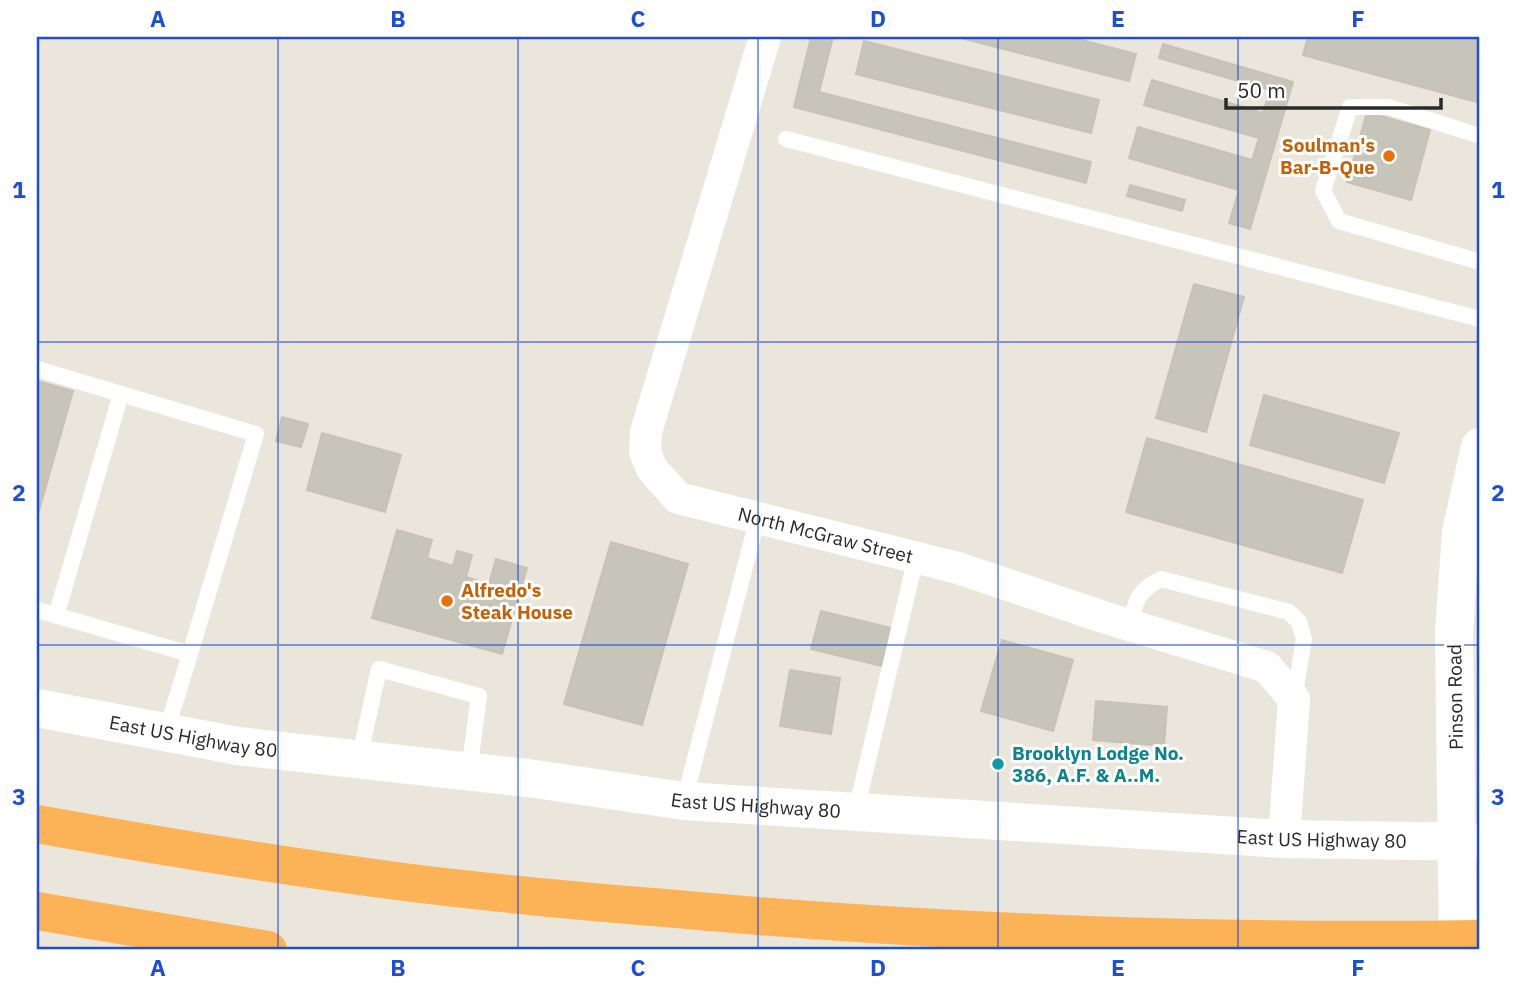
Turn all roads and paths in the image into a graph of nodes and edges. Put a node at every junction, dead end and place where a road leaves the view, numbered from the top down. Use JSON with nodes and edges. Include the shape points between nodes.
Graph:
{"nodes":[{"id":1,"x":765,"y":37,"type":"edge"},
{"id":2,"x":1480,"y":136,"type":"edge"},
{"id":3,"x":786,"y":139,"type":"dead end"},
{"id":4,"x":1480,"y":262,"type":"edge"},
{"id":5,"x":1480,"y":318,"type":"edge"},
{"id":6,"x":37,"y":369,"type":"edge"},
{"id":7,"x":121,"y":394,"type":"junction"},
{"id":8,"x":1480,"y":447,"type":"edge"},
{"id":9,"x":758,"y":517,"type":"junction"},
{"id":10,"x":916,"y":557,"type":"junction"},
{"id":11,"x":37,"y":610,"type":"edge"},
{"id":12,"x":57,"y":616,"type":"junction"},
{"id":13,"x":1130,"y":625,"type":"junction"},
{"id":14,"x":190,"y":654,"type":"junction"},
{"id":15,"x":1294,"y":699,"type":"junction"},
{"id":16,"x":37,"y":708,"type":"edge"},
{"id":17,"x":166,"y":732,"type":"junction"},
{"id":18,"x":359,"y":759,"type":"junction"},
{"id":19,"x":470,"y":772,"type":"junction"},
{"id":20,"x":684,"y":801,"type":"junction"},
{"id":21,"x":856,"y":811,"type":"junction"},
{"id":22,"x":37,"y":824,"type":"edge"},
{"id":23,"x":1284,"y":838,"type":"junction"},
{"id":24,"x":1480,"y":842,"type":"edge"},
{"id":25,"x":37,"y":911,"type":"edge"},
{"id":26,"x":1480,"y":939,"type":"edge"},
{"id":27,"x":268,"y":950,"type":"edge"},
{"id":28,"x":1458,"y":950,"type":"edge"}],
"edges":[{"from":1,"to":9,"type":"street","name":"North McGraw Street","via":[[646,432],[645,452],[652,469],[678,498]]},
{"from":2,"to":4,"type":"lane","via":[[1389,107],[1350,107],[1323,191],[1339,221]]},
{"from":3,"to":5,"type":"lane"},
{"from":6,"to":7,"type":"lane"},
{"from":7,"to":12,"type":"lane"},
{"from":7,"to":14,"type":"lane","via":[[256,434]]},
{"from":8,"to":28,"type":"main road","name":"Pinson Road","via":[[1461,532],[1454,632]]},
{"from":9,"to":10,"type":"street","name":"North McGraw Street"},
{"from":9,"to":20,"type":"lane"},
{"from":10,"to":13,"type":"street","name":"North McGraw Street"},
{"from":10,"to":21,"type":"lane"},
{"from":11,"to":12,"type":"lane"},
{"from":12,"to":14,"type":"lane"},
{"from":13,"to":15,"type":"street","name":"North McGraw Street","via":[[1267,667]]},
{"from":13,"to":15,"type":"lane","via":[[1135,603],[1146,586],[1161,579],[1289,612],[1304,639]]},
{"from":14,"to":17,"type":"lane"},
{"from":15,"to":23,"type":"street"},
{"from":16,"to":17,"type":"main road","name":"East US Highway 80"},
{"from":17,"to":18,"type":"main road","name":"East US Highway 80","via":[[238,746]]},
{"from":18,"to":19,"type":"main road","name":"East US Highway 80"},
{"from":18,"to":19,"type":"lane","via":[[379,669],[479,696]]},
{"from":19,"to":20,"type":"main road","name":"East US Highway 80"},
{"from":20,"to":21,"type":"main road","name":"East US Highway 80"},
{"from":21,"to":23,"type":"main road","name":"East US Highway 80"},
{"from":22,"to":26,"type":"highway","via":[[237,859],[407,882],[775,918],[1118,937]]},
{"from":23,"to":24,"type":"main road","name":"East US Highway 80"},
{"from":25,"to":27,"type":"highway"}]}
